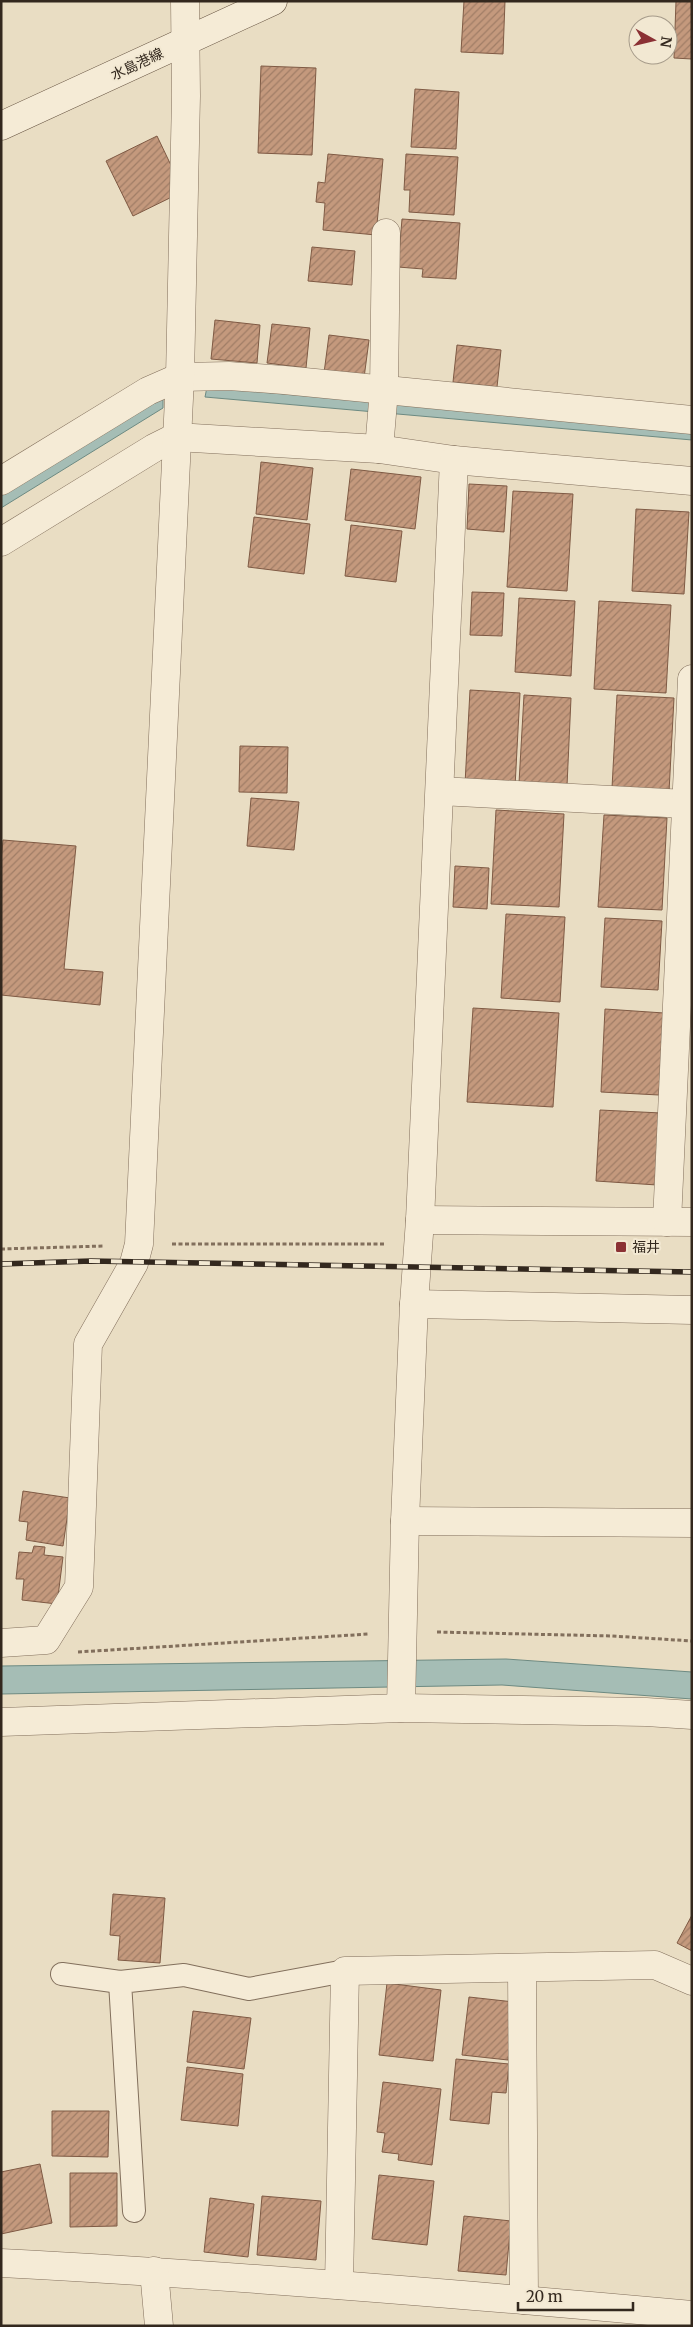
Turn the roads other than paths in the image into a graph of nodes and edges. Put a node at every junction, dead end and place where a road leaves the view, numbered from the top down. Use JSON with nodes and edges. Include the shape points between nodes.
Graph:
{"nodes":[{"id":1,"x":185,"y":1,"type":"edge"},
{"id":2,"x":273,"y":1,"type":"edge"},
{"id":3,"x":185,"y":42,"type":"junction"},
{"id":4,"x":1,"y":126,"type":"edge"},
{"id":5,"x":386,"y":232,"type":"dead end"},
{"id":6,"x":180,"y":377,"type":"junction"},
{"id":7,"x":383,"y":403,"type":"junction"},
{"id":8,"x":692,"y":420,"type":"edge"},
{"id":9,"x":176,"y":437,"type":"junction"},
{"id":10,"x":378,"y":450,"type":"junction"},
{"id":11,"x":454,"y":460,"type":"junction"},
{"id":12,"x":1,"y":481,"type":"edge"},
{"id":13,"x":692,"y":481,"type":"edge"},
{"id":14,"x":1,"y":542,"type":"edge"},
{"id":15,"x":692,"y":679,"type":"edge"},
{"id":16,"x":440,"y":791,"type":"junction"},
{"id":17,"x":686,"y":804,"type":"junction"},
{"id":18,"x":680,"y":1222,"type":"edge"},
{"id":19,"x":419,"y":1232,"type":"junction"},
{"id":20,"x":414,"y":1304,"type":"junction"},
{"id":21,"x":692,"y":1310,"type":"edge"},
{"id":22,"x":405,"y":1521,"type":"junction"},
{"id":23,"x":692,"y":1523,"type":"edge"},
{"id":24,"x":1,"y":1643,"type":"edge"},
{"id":25,"x":401,"y":1703,"type":"junction"},
{"id":26,"x":692,"y":1715,"type":"edge"},
{"id":27,"x":1,"y":1722,"type":"edge"},
{"id":28,"x":522,"y":1969,"type":"junction"},
{"id":29,"x":345,"y":1971,"type":"junction"},
{"id":30,"x":62,"y":1974,"type":"dead end"},
{"id":31,"x":692,"y":1981,"type":"edge"},
{"id":32,"x":120,"y":1982,"type":"junction"},
{"id":33,"x":134,"y":2211,"type":"dead end"},
{"id":34,"x":1,"y":2263,"type":"edge"},
{"id":35,"x":154,"y":2271,"type":"junction"},
{"id":36,"x":339,"y":2285,"type":"junction"},
{"id":37,"x":524,"y":2300,"type":"junction"},
{"id":38,"x":692,"y":2315,"type":"edge"},
{"id":39,"x":160,"y":2326,"type":"edge"}],
"edges":[{"from":1,"to":3,"type":"street"},
{"from":2,"to":3,"type":"street","name":"水島港線"},
{"from":3,"to":4,"type":"street","name":"水島港線"},
{"from":3,"to":6,"type":"street"},
{"from":5,"to":7,"type":"street"},
{"from":6,"to":7,"type":"street","via":[[266,379]]},
{"from":6,"to":9,"type":"street"},
{"from":6,"to":12,"type":"street","via":[[148,391]]},
{"from":7,"to":8,"type":"street"},
{"from":7,"to":10,"type":"street"},
{"from":9,"to":10,"type":"street"},
{"from":9,"to":14,"type":"street"},
{"from":9,"to":24,"type":"street","via":[[139,1244],[134,1263],[88,1344],[79,1587],[46,1640]]},
{"from":10,"to":11,"type":"street"},
{"from":11,"to":13,"type":"street"},
{"from":11,"to":16,"type":"street"},
{"from":15,"to":17,"type":"street"},
{"from":16,"to":17,"type":"street"},
{"from":16,"to":19,"type":"street"},
{"from":17,"to":18,"type":"street"},
{"from":18,"to":19,"type":"street"},
{"from":19,"to":20,"type":"street"},
{"from":20,"to":21,"type":"street"},
{"from":20,"to":22,"type":"street"},
{"from":22,"to":23,"type":"street"},
{"from":22,"to":25,"type":"street"},
{"from":25,"to":26,"type":"street"},
{"from":25,"to":27,"type":"street"},
{"from":28,"to":29,"type":"street"},
{"from":28,"to":31,"type":"street","via":[[655,1965]]},
{"from":28,"to":37,"type":"street"},
{"from":29,"to":32,"type":"lane","via":[[249,1989],[184,1975]]},
{"from":29,"to":36,"type":"street"},
{"from":30,"to":32,"type":"lane"},
{"from":32,"to":33,"type":"lane"},
{"from":34,"to":35,"type":"street"},
{"from":35,"to":36,"type":"street"},
{"from":35,"to":39,"type":"street"},
{"from":36,"to":37,"type":"street"},
{"from":37,"to":38,"type":"street"}]}
